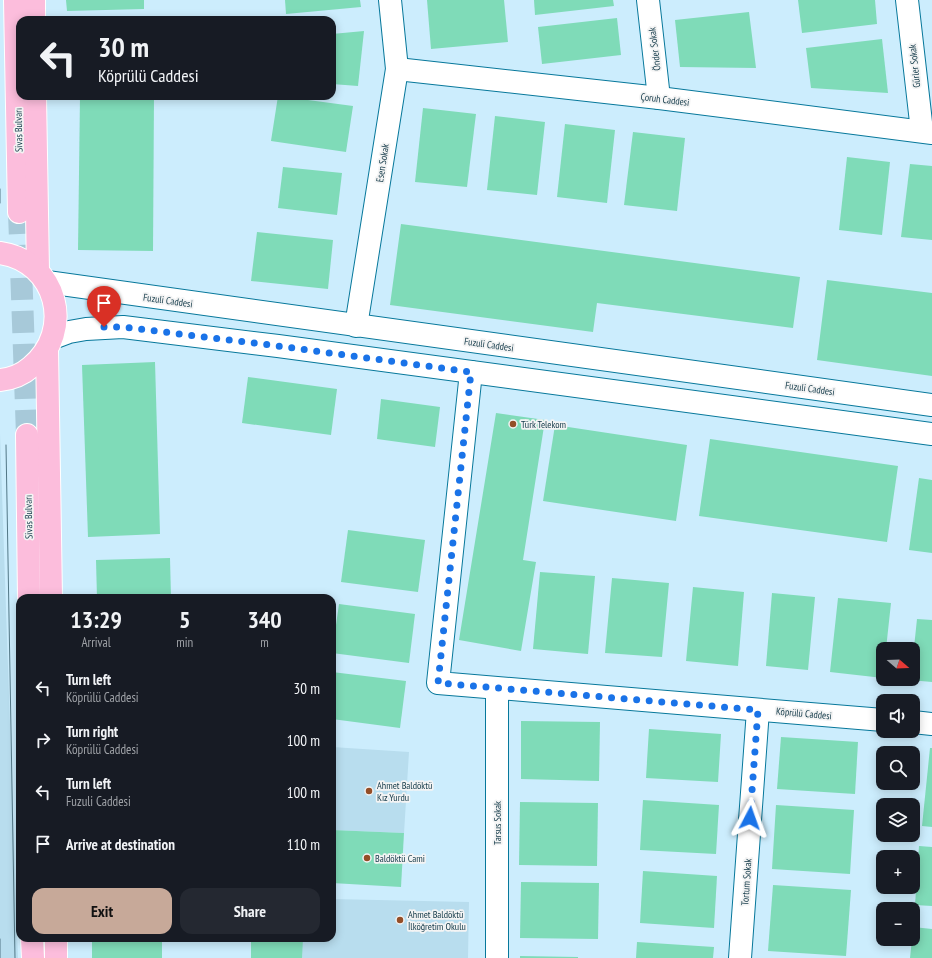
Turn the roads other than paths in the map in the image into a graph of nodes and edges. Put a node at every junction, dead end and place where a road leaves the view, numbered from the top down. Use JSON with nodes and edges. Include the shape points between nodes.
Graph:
{"nodes":[{"id":1,"x":15,"y":0,"type":"edge"},
{"id":2,"x":34,"y":0,"type":"edge"},
{"id":3,"x":390,"y":0,"type":"edge"},
{"id":4,"x":648,"y":0,"type":"edge"},
{"id":5,"x":907,"y":0,"type":"edge"},
{"id":6,"x":34,"y":16,"type":"edge"},
{"id":7,"x":16,"y":53,"type":"edge"},
{"id":8,"x":397,"y":68,"type":"junction"},
{"id":9,"x":659,"y":98,"type":"junction"},
{"id":10,"x":17,"y":100,"type":"edge"},
{"id":11,"x":35,"y":100,"type":"edge"},
{"id":12,"x":927,"y":132,"type":"edge"},
{"id":13,"x":19,"y":212,"type":"tunnel mouth"},
{"id":14,"x":0,"y":253,"type":"edge"},
{"id":15,"x":42,"y":277,"type":"junction"},
{"id":16,"x":356,"y":326,"type":"junction"},
{"id":17,"x":50,"y":344,"type":"junction"},
{"id":18,"x":471,"y":372,"type":"junction"},
{"id":19,"x":0,"y":380,"type":"edge"},
{"id":20,"x":932,"y":405,"type":"edge"},
{"id":21,"x":932,"y":434,"type":"edge"},
{"id":22,"x":27,"y":435,"type":"tunnel mouth"},
{"id":23,"x":28,"y":594,"type":"edge"},
{"id":24,"x":51,"y":594,"type":"edge"},
{"id":25,"x":498,"y":689,"type":"junction"},
{"id":26,"x":758,"y":710,"type":"junction"},
{"id":27,"x":876,"y":719,"type":"edge"},
{"id":28,"x":920,"y":723,"type":"edge"},
{"id":29,"x":932,"y":724,"type":"edge"},
{"id":30,"x":32,"y":942,"type":"edge"},
{"id":31,"x":56,"y":942,"type":"edge"},
{"id":32,"x":33,"y":958,"type":"edge"},
{"id":33,"x":56,"y":958,"type":"edge"},
{"id":34,"x":496,"y":958,"type":"edge"},
{"id":35,"x":740,"y":958,"type":"edge"}],
"edges":[{"from":1,"to":7,"type":"highway","name":"Sivas Bulvarı"},
{"from":2,"to":6,"type":"highway"},
{"from":3,"to":8,"type":"street","name":"Esen Sokak"},
{"from":4,"to":9,"type":"street","name":"Önder Sokak"},
{"from":5,"to":12,"type":"street","name":"Gürler Sokak"},
{"from":8,"to":9,"type":"street","name":"Çoruh Caddesi"},
{"from":8,"to":16,"type":"street","name":"Esen Sokak"},
{"from":9,"to":12,"type":"street","name":"Çoruh Caddesi"},
{"from":10,"to":13,"type":"highway","name":"Sivas Bulvarı"},
{"from":11,"to":15,"type":"highway"},
{"from":14,"to":15,"type":"highway","via":[[15,256]]},
{"from":15,"to":16,"type":"street","name":"Fuzuli Caddesi"},
{"from":15,"to":17,"type":"highway","via":[[53,296],[56,309],[56,324]]},
{"from":16,"to":20,"type":"street","name":"Fuzuli Caddesi"},
{"from":17,"to":18,"type":"street","via":[[69,332],[123,327]]},
{"from":17,"to":19,"type":"highway","via":[[28,370]]},
{"from":17,"to":24,"type":"highway"},
{"from":18,"to":21,"type":"street"},
{"from":18,"to":25,"type":"street","name":"Köprülü Caddesi","via":[[438,683]]},
{"from":22,"to":23,"type":"highway","name":"Sivas Bulvarı"},
{"from":25,"to":26,"type":"street","name":"Köprülü Caddesi"},
{"from":25,"to":34,"type":"street","name":"Tarsus Sokak"},
{"from":26,"to":27,"type":"street","name":"Köprülü Caddesi"},
{"from":26,"to":35,"type":"street","name":"Tortum Sokak"},
{"from":28,"to":29,"type":"street"},
{"from":30,"to":32,"type":"highway"},
{"from":31,"to":33,"type":"highway"}]}
